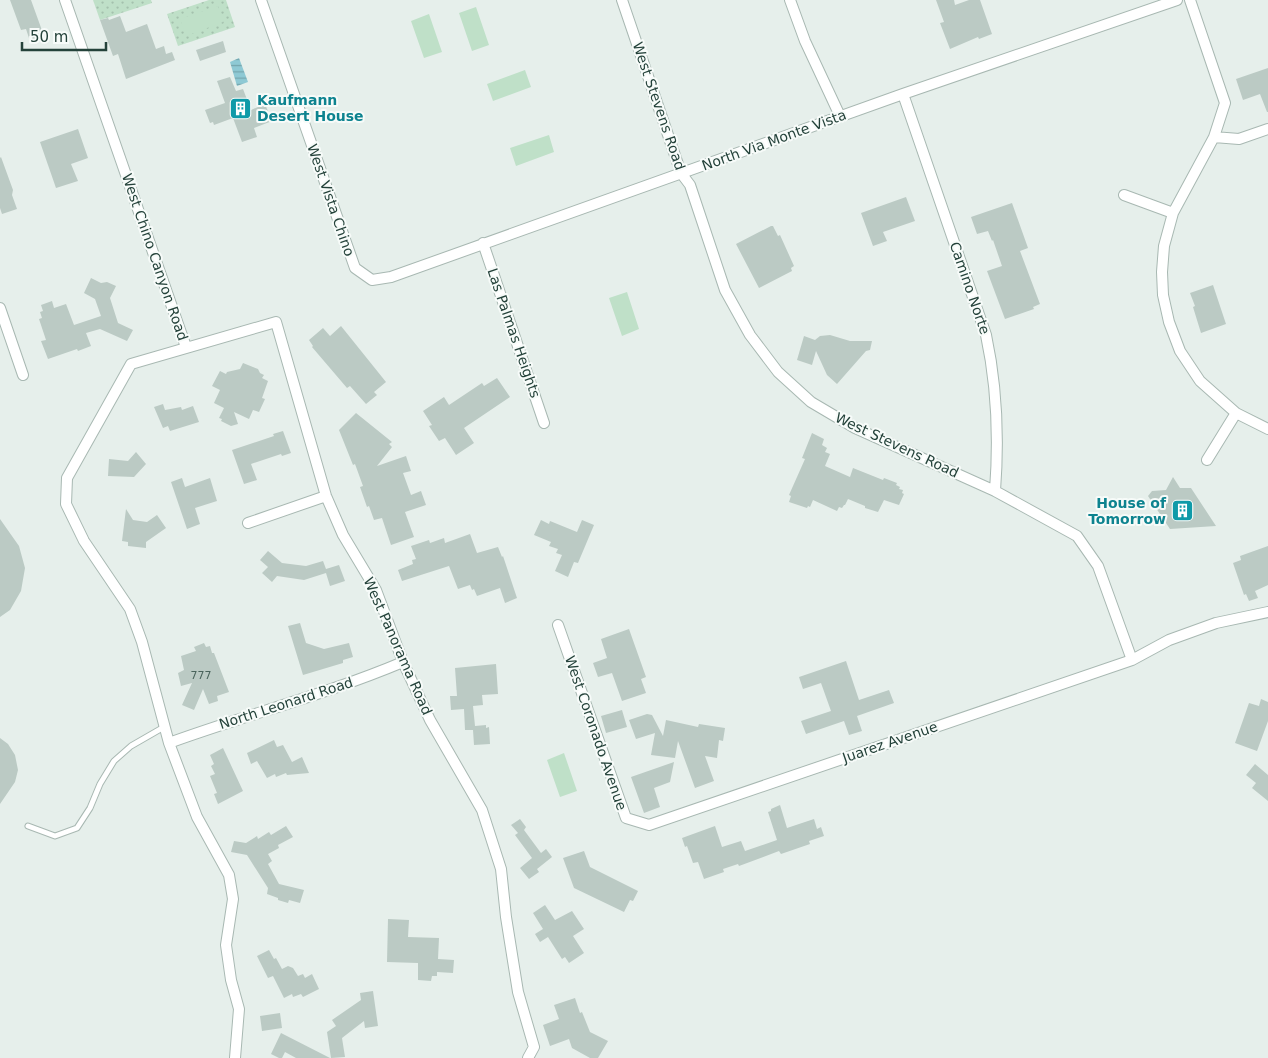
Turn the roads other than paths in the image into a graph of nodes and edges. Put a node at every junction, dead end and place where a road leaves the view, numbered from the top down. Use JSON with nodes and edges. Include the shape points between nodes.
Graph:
{"nodes":[{"id":1,"x":65,"y":0,"type":"edge"},
{"id":2,"x":261,"y":0,"type":"edge"},
{"id":3,"x":622,"y":0,"type":"edge"},
{"id":4,"x":790,"y":0,"type":"edge"},
{"id":5,"x":1177,"y":0,"type":"edge"},
{"id":6,"x":1190,"y":0,"type":"edge"},
{"id":7,"x":902,"y":94,"type":"junction"},
{"id":8,"x":840,"y":116,"type":"junction"},
{"id":9,"x":1268,"y":129,"type":"edge"},
{"id":10,"x":1214,"y":137,"type":"junction"},
{"id":11,"x":681,"y":173,"type":"junction"},
{"id":12,"x":1124,"y":195,"type":"dead end"},
{"id":13,"x":1173,"y":213,"type":"junction"},
{"id":14,"x":483,"y":243,"type":"junction"},
{"id":15,"x":372,"y":280,"type":"joint"},
{"id":16,"x":0,"y":308,"type":"edge"},
{"id":17,"x":186,"y":347,"type":"junction"},
{"id":18,"x":23,"y":375,"type":"dead end"},
{"id":19,"x":1236,"y":412,"type":"junction"},
{"id":20,"x":544,"y":423,"type":"dead end"},
{"id":21,"x":1268,"y":429,"type":"edge"},
{"id":22,"x":1207,"y":460,"type":"dead end"},
{"id":23,"x":995,"y":491,"type":"junction"},
{"id":24,"x":326,"y":496,"type":"junction"},
{"id":25,"x":248,"y":523,"type":"dead end"},
{"id":26,"x":1268,"y":612,"type":"edge"},
{"id":27,"x":558,"y":625,"type":"dead end"},
{"id":28,"x":1132,"y":660,"type":"junction"},
{"id":29,"x":404,"y":662,"type":"junction"},
{"id":30,"x":164,"y":727,"type":"junction"},
{"id":31,"x":169,"y":743,"type":"junction"},
{"id":32,"x":649,"y":825,"type":"joint"},
{"id":33,"x":28,"y":826,"type":"dead end"},
{"id":34,"x":235,"y":1058,"type":"edge"},
{"id":35,"x":528,"y":1058,"type":"edge"}],
"edges":[{"from":1,"to":17,"type":"street","name":"West Chino Canyon Road"},
{"from":2,"to":15,"type":"street","name":"West Vista Chino","via":[[355,268]]},
{"from":3,"to":11,"type":"street","name":"West Stevens Road"},
{"from":4,"to":8,"type":"street"},
{"from":5,"to":7,"type":"street","name":"North Via Monte Vista"},
{"from":6,"to":10,"type":"street","via":[[1225,103]]},
{"from":7,"to":8,"type":"street","name":"North Via Monte Vista"},
{"from":7,"to":23,"type":"street","name":"Camino Norte","via":[[986,334],[994,371],[998,453]]},
{"from":8,"to":11,"type":"street","name":"North Via Monte Vista"},
{"from":9,"to":10,"type":"street","via":[[1239,139]]},
{"from":10,"to":13,"type":"street"},
{"from":11,"to":14,"type":"street","name":"North Via Monte Vista"},
{"from":11,"to":23,"type":"street","name":"West Stevens Road","via":[[690,185],[725,290],[750,335],[778,372],[811,402],[855,428]]},
{"from":12,"to":13,"type":"street"},
{"from":13,"to":19,"type":"street","via":[[1164,246],[1162,272],[1168,322],[1180,351],[1200,380]]},
{"from":14,"to":15,"type":"street","name":"North Via Monte Vista","via":[[391,277]]},
{"from":14,"to":20,"type":"street","name":"Las Palmas Heights"},
{"from":16,"to":18,"type":"street"},
{"from":17,"to":24,"type":"street","name":"West Panorama Road","via":[[276,322]]},
{"from":17,"to":30,"type":"street","name":"West Chino Canyon Road","via":[[132,364],[67,478],[66,504],[84,541],[130,609]]},
{"from":19,"to":21,"type":"street"},
{"from":19,"to":22,"type":"street"},
{"from":23,"to":28,"type":"street","name":"West Stevens Road","via":[[1077,536],[1098,566]]},
{"from":24,"to":25,"type":"street"},
{"from":24,"to":29,"type":"street","name":"West Panorama Road","via":[[343,535],[376,590]]},
{"from":26,"to":28,"type":"street","name":"Juarez Avenue","via":[[1216,623],[1169,640]]},
{"from":27,"to":32,"type":"street","name":"West Coronado Avenue","via":[[626,818]]},
{"from":28,"to":32,"type":"street","name":"Juarez Avenue"},
{"from":29,"to":31,"type":"street","name":"North Leonard Road"},
{"from":29,"to":35,"type":"street","name":"West Panorama Road","via":[[430,720],[482,810],[502,869],[518,992],[534,1047]]},
{"from":30,"to":31,"type":"street","name":"West Chino Canyon Road"},
{"from":30,"to":33,"type":"lane","via":[[131,746],[114,761],[77,828],[55,836]]},
{"from":31,"to":34,"type":"street","name":"West Chino Canyon Road","via":[[197,817],[229,875],[233,899],[226,945],[239,1009]]}]}
